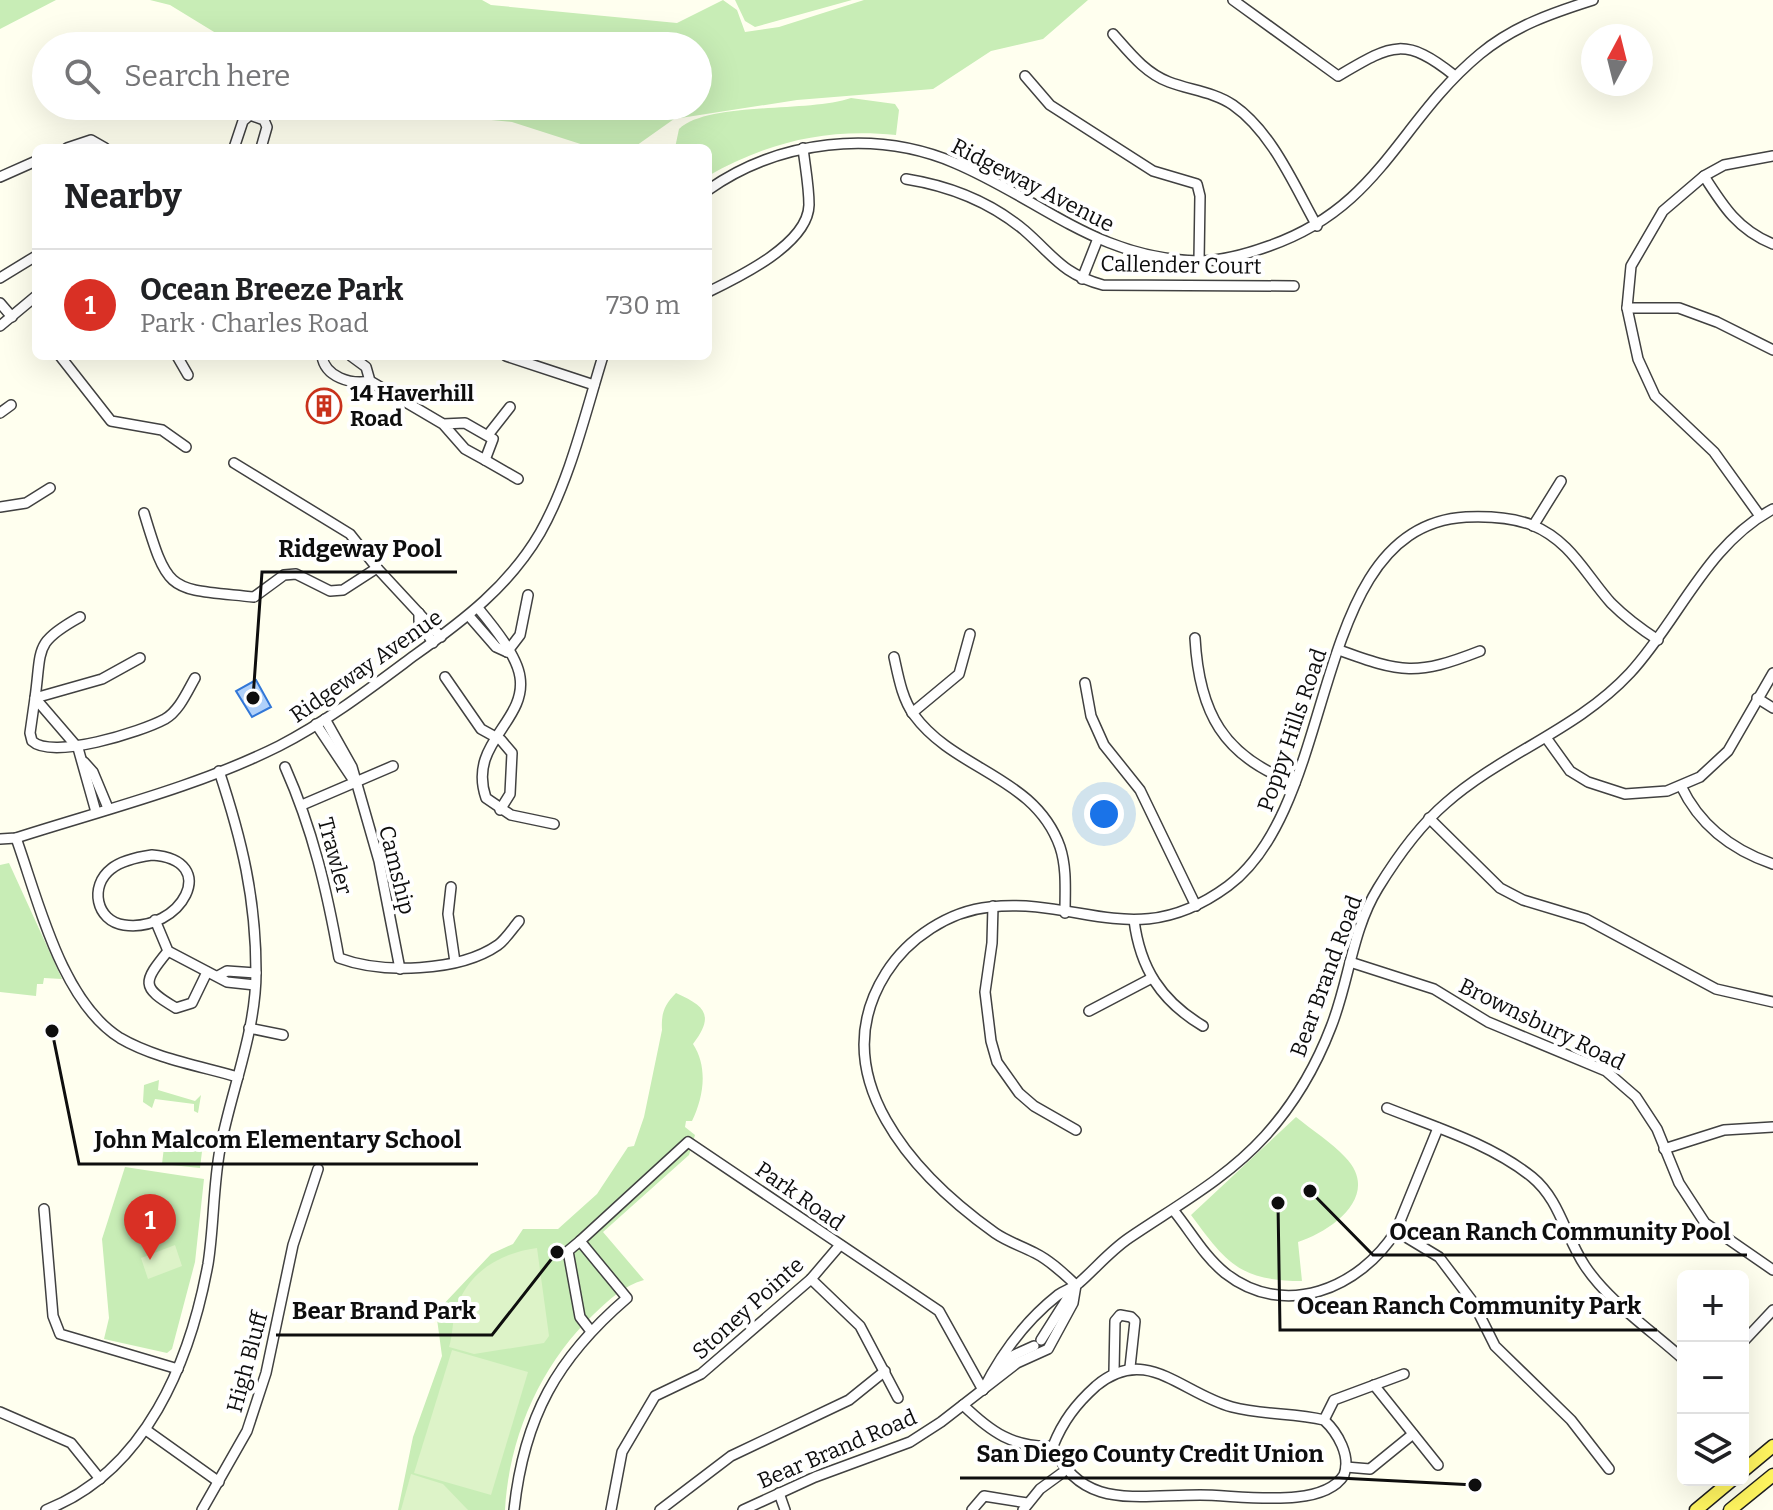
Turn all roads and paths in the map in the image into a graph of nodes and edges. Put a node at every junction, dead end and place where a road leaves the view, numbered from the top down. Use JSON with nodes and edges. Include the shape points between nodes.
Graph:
{"nodes":[{"id":1,"x":1233,"y":0,"type":"edge"},
{"id":2,"x":1591,"y":0,"type":"edge"},
{"id":3,"x":1113,"y":34,"type":"dead end"},
{"id":4,"x":1025,"y":76,"type":"dead end"},
{"id":5,"x":1455,"y":76,"type":"junction"},
{"id":6,"x":244,"y":120,"type":"edge"},
{"id":7,"x":264,"y":120,"type":"edge"},
{"id":8,"x":76,"y":144,"type":"edge"},
{"id":9,"x":99,"y":144,"type":"edge"},
{"id":10,"x":235,"y":144,"type":"edge"},
{"id":11,"x":262,"y":144,"type":"edge"},
{"id":12,"x":803,"y":148,"type":"junction"},
{"id":13,"x":1773,"y":156,"type":"edge"},
{"id":14,"x":32,"y":163,"type":"edge"},
{"id":15,"x":1704,"y":176,"type":"junction"},
{"id":16,"x":0,"y":177,"type":"edge"},
{"id":17,"x":906,"y":179,"type":"dead end"},
{"id":18,"x":712,"y":188,"type":"edge"},
{"id":19,"x":1317,"y":226,"type":"junction"},
{"id":20,"x":1097,"y":241,"type":"junction"},
{"id":21,"x":1773,"y":244,"type":"edge"},
{"id":22,"x":32,"y":258,"type":"edge"},
{"id":23,"x":1199,"y":261,"type":"junction"},
{"id":24,"x":0,"y":278,"type":"edge"},
{"id":25,"x":1082,"y":279,"type":"junction"},
{"id":26,"x":1294,"y":286,"type":"dead end"},
{"id":27,"x":712,"y":290,"type":"edge"},
{"id":28,"x":32,"y":300,"type":"edge"},
{"id":29,"x":0,"y":303,"type":"edge"},
{"id":30,"x":1627,"y":308,"type":"junction"},
{"id":31,"x":12,"y":317,"type":"junction"},
{"id":32,"x":0,"y":326,"type":"edge"},
{"id":33,"x":1773,"y":350,"type":"edge"},
{"id":34,"x":63,"y":360,"type":"edge"},
{"id":35,"x":179,"y":360,"type":"edge"},
{"id":36,"x":324,"y":360,"type":"edge"},
{"id":37,"x":356,"y":360,"type":"edge"},
{"id":38,"x":518,"y":360,"type":"edge"},
{"id":39,"x":602,"y":360,"type":"edge"},
{"id":40,"x":188,"y":375,"type":"dead end"},
{"id":41,"x":370,"y":381,"type":"junction"},
{"id":42,"x":594,"y":385,"type":"junction"},
{"id":43,"x":11,"y":405,"type":"dead end"},
{"id":44,"x":510,"y":407,"type":"dead end"},
{"id":45,"x":0,"y":413,"type":"edge"},
{"id":46,"x":443,"y":424,"type":"junction"},
{"id":47,"x":488,"y":435,"type":"junction"},
{"id":48,"x":186,"y":447,"type":"dead end"},
{"id":49,"x":485,"y":460,"type":"junction"},
{"id":50,"x":234,"y":463,"type":"dead end"},
{"id":51,"x":518,"y":479,"type":"dead end"},
{"id":52,"x":1561,"y":481,"type":"dead end"},
{"id":53,"x":50,"y":488,"type":"dead end"},
{"id":54,"x":0,"y":507,"type":"edge"},
{"id":55,"x":1773,"y":509,"type":"edge"},
{"id":56,"x":144,"y":513,"type":"dead end"},
{"id":57,"x":1760,"y":516,"type":"junction"},
{"id":58,"x":1533,"y":526,"type":"junction"},
{"id":59,"x":377,"y":568,"type":"junction"},
{"id":60,"x":528,"y":595,"type":"dead end"},
{"id":61,"x":478,"y":608,"type":"junction"},
{"id":62,"x":469,"y":616,"type":"junction"},
{"id":63,"x":80,"y":617,"type":"dead end"},
{"id":64,"x":970,"y":634,"type":"dead end"},
{"id":65,"x":1195,"y":638,"type":"dead end"},
{"id":66,"x":437,"y":640,"type":"junction"},
{"id":67,"x":1658,"y":640,"type":"junction"},
{"id":68,"x":1339,"y":650,"type":"junction"},
{"id":69,"x":1480,"y":651,"type":"dead end"},
{"id":70,"x":507,"y":652,"type":"junction"},
{"id":71,"x":894,"y":657,"type":"dead end"},
{"id":72,"x":140,"y":658,"type":"dead end"},
{"id":73,"x":1773,"y":673,"type":"edge"},
{"id":74,"x":445,"y":677,"type":"dead end"},
{"id":75,"x":195,"y":678,"type":"dead end"},
{"id":76,"x":1085,"y":683,"type":"dead end"},
{"id":77,"x":35,"y":698,"type":"junction"},
{"id":78,"x":1757,"y":698,"type":"junction"},
{"id":79,"x":1773,"y":708,"type":"edge"},
{"id":80,"x":912,"y":713,"type":"junction"},
{"id":81,"x":320,"y":722,"type":"junction"},
{"id":82,"x":495,"y":737,"type":"junction"},
{"id":83,"x":1547,"y":739,"type":"junction"},
{"id":84,"x":78,"y":748,"type":"junction"},
{"id":85,"x":84,"y":762,"type":"junction"},
{"id":86,"x":393,"y":766,"type":"dead end"},
{"id":87,"x":285,"y":767,"type":"dead end"},
{"id":88,"x":219,"y":771,"type":"junction"},
{"id":89,"x":354,"y":781,"type":"junction"},
{"id":90,"x":1295,"y":783,"type":"junction"},
{"id":91,"x":1681,"y":786,"type":"junction"},
{"id":92,"x":302,"y":805,"type":"junction"},
{"id":93,"x":108,"y":808,"type":"junction"},
{"id":94,"x":500,"y":810,"type":"junction"},
{"id":95,"x":96,"y":812,"type":"junction"},
{"id":96,"x":1429,"y":818,"type":"junction"},
{"id":97,"x":554,"y":824,"type":"dead end"},
{"id":98,"x":16,"y":838,"type":"junction"},
{"id":99,"x":0,"y":839,"type":"edge"},
{"id":100,"x":1773,"y":864,"type":"edge"},
{"id":101,"x":451,"y":887,"type":"dead end"},
{"id":102,"x":993,"y":906,"type":"junction"},
{"id":103,"x":1196,"y":906,"type":"junction"},
{"id":104,"x":1065,"y":913,"type":"junction"},
{"id":105,"x":155,"y":920,"type":"junction"},
{"id":106,"x":1134,"y":920,"type":"junction"},
{"id":107,"x":519,"y":921,"type":"dead end"},
{"id":108,"x":168,"y":951,"type":"junction"},
{"id":109,"x":455,"y":962,"type":"junction"},
{"id":110,"x":1350,"y":962,"type":"junction"},
{"id":111,"x":400,"y":969,"type":"junction"},
{"id":112,"x":256,"y":973,"type":"junction"},
{"id":113,"x":212,"y":974,"type":"junction"},
{"id":114,"x":1150,"y":979,"type":"junction"},
{"id":115,"x":255,"y":985,"type":"junction"},
{"id":116,"x":1773,"y":1002,"type":"edge"},
{"id":117,"x":1089,"y":1011,"type":"dead end"},
{"id":118,"x":1203,"y":1026,"type":"dead end"},
{"id":119,"x":248,"y":1031,"type":"junction"},
{"id":120,"x":281,"y":1037,"type":"dead end"},
{"id":121,"x":238,"y":1077,"type":"junction"},
{"id":122,"x":1387,"y":1108,"type":"dead end"},
{"id":123,"x":1773,"y":1127,"type":"edge"},
{"id":124,"x":1438,"y":1128,"type":"junction"},
{"id":125,"x":1076,"y":1130,"type":"dead end"},
{"id":126,"x":1664,"y":1149,"type":"junction"},
{"id":127,"x":318,"y":1169,"type":"dead end"},
{"id":128,"x":44,"y":1209,"type":"dead end"},
{"id":129,"x":1174,"y":1211,"type":"junction"},
{"id":130,"x":1396,"y":1231,"type":"junction"},
{"id":131,"x":580,"y":1241,"type":"junction"},
{"id":132,"x":840,"y":1245,"type":"junction"},
{"id":133,"x":1773,"y":1270,"type":"edge"},
{"id":134,"x":811,"y":1279,"type":"junction"},
{"id":135,"x":1076,"y":1285,"type":"junction"},
{"id":136,"x":1773,"y":1310,"type":"edge"},
{"id":137,"x":1030,"y":1321,"type":"junction"},
{"id":138,"x":590,"y":1330,"type":"junction"},
{"id":139,"x":1749,"y":1336,"type":"edge"},
{"id":140,"x":1044,"y":1339,"type":"junction"},
{"id":141,"x":1677,"y":1354,"type":"edge"},
{"id":142,"x":1130,"y":1367,"type":"junction"},
{"id":143,"x":178,"y":1369,"type":"junction"},
{"id":144,"x":885,"y":1371,"type":"junction"},
{"id":145,"x":1114,"y":1372,"type":"junction"},
{"id":146,"x":1404,"y":1374,"type":"dead end"},
{"id":147,"x":998,"y":1377,"type":"junction"},
{"id":148,"x":1374,"y":1385,"type":"junction"},
{"id":149,"x":983,"y":1390,"type":"junction"},
{"id":150,"x":898,"y":1398,"type":"dead end"},
{"id":151,"x":963,"y":1405,"type":"junction"},
{"id":152,"x":0,"y":1412,"type":"edge"},
{"id":153,"x":1324,"y":1420,"type":"junction"},
{"id":154,"x":146,"y":1430,"type":"junction"},
{"id":155,"x":1413,"y":1434,"type":"junction"},
{"id":156,"x":1053,"y":1446,"type":"junction"},
{"id":157,"x":1773,"y":1446,"type":"edge"},
{"id":158,"x":1438,"y":1465,"type":"dead end"},
{"id":159,"x":1749,"y":1466,"type":"edge"},
{"id":160,"x":1346,"y":1467,"type":"junction"},
{"id":161,"x":1609,"y":1469,"type":"dead end"},
{"id":162,"x":1062,"y":1473,"type":"junction"},
{"id":163,"x":1773,"y":1475,"type":"edge"},
{"id":164,"x":100,"y":1479,"type":"junction"},
{"id":165,"x":219,"y":1482,"type":"junction"},
{"id":166,"x":1725,"y":1486,"type":"edge"},
{"id":167,"x":779,"y":1493,"type":"junction"},
{"id":168,"x":1025,"y":1507,"type":"edge"},
{"id":169,"x":667,"y":1509,"type":"edge"},
{"id":170,"x":46,"y":1510,"type":"edge"},
{"id":171,"x":202,"y":1510,"type":"edge"},
{"id":172,"x":514,"y":1510,"type":"edge"},
{"id":173,"x":611,"y":1510,"type":"edge"},
{"id":174,"x":743,"y":1510,"type":"edge"},
{"id":175,"x":785,"y":1510,"type":"edge"},
{"id":176,"x":972,"y":1510,"type":"edge"},
{"id":177,"x":1696,"y":1510,"type":"edge"},
{"id":178,"x":1730,"y":1510,"type":"edge"}],
"edges":[{"from":1,"to":5,"type":"street","via":[[1338,76],[1397,48],[1429,55]]},
{"from":2,"to":5,"type":"street","name":"Ridgeway Avenue","via":[[1506,35]]},
{"from":3,"to":19,"type":"street","via":[[1158,76],[1224,100],[1247,116],[1263,133]]},
{"from":4,"to":23,"type":"street","via":[[1050,105],[1153,171],[1197,184]]},
{"from":5,"to":19,"type":"street","name":"Ridgeway Avenue","via":[[1367,185]]},
{"from":6,"to":10,"type":"street"},
{"from":7,"to":11,"type":"street"},
{"from":8,"to":9,"type":"street"},
{"from":12,"to":18,"type":"street","name":"Ridgeway Avenue","via":[[754,164]]},
{"from":12,"to":20,"type":"street","name":"Ridgeway Avenue","via":[[882,145],[930,154]]},
{"from":12,"to":27,"type":"street","via":[[809,206],[801,230],[750,271]]},
{"from":13,"to":15,"type":"street","via":[[1724,165]]},
{"from":14,"to":16,"type":"street"},
{"from":15,"to":21,"type":"street","via":[[1722,207],[1751,235]]},
{"from":15,"to":30,"type":"street","via":[[1651,226],[1631,266]]},
{"from":17,"to":25,"type":"street","name":"Callender Court","via":[[959,191],[994,209]]},
{"from":19,"to":23,"type":"street","name":"Ridgeway Avenue","via":[[1246,254]]},
{"from":20,"to":23,"type":"street","name":"Ridgeway Avenue","via":[[1145,255]]},
{"from":20,"to":25,"type":"street"},
{"from":22,"to":24,"type":"street"},
{"from":25,"to":26,"type":"street","name":"Callender Court","via":[[1103,285]]},
{"from":28,"to":31,"type":"street"},
{"from":29,"to":31,"type":"street"},
{"from":30,"to":33,"type":"street","via":[[1679,308]]},
{"from":30,"to":57,"type":"street","via":[[1638,359],[1655,396],[1714,452]]},
{"from":31,"to":32,"type":"street"},
{"from":34,"to":48,"type":"street","via":[[111,421],[164,431]]},
{"from":35,"to":40,"type":"street"},
{"from":36,"to":41,"type":"street","via":[[329,371],[350,383]]},
{"from":37,"to":41,"type":"street","via":[[366,367]]},
{"from":38,"to":42,"type":"street"},
{"from":39,"to":42,"type":"street","name":"Ridgeway Avenue"},
{"from":41,"to":46,"type":"street"},
{"from":42,"to":61,"type":"street","name":"Ridgeway Avenue","via":[[540,531],[503,585]]},
{"from":43,"to":45,"type":"street"},
{"from":44,"to":47,"type":"street"},
{"from":46,"to":47,"type":"street","via":[[465,423]]},
{"from":46,"to":49,"type":"street","via":[[465,449]]},
{"from":47,"to":49,"type":"street","via":[[492,445]]},
{"from":49,"to":51,"type":"street"},
{"from":50,"to":59,"type":"street","via":[[350,534]]},
{"from":52,"to":58,"type":"street"},
{"from":53,"to":54,"type":"street","via":[[26,503]]},
{"from":55,"to":57,"type":"street","name":"Bear Brand Road"},
{"from":56,"to":59,"type":"street","via":[[161,568],[173,584],[202,592],[254,597],[284,575],[296,574],[330,591],[343,590]]},
{"from":57,"to":67,"type":"street","name":"Bear Brand Road","via":[[1697,578]]},
{"from":58,"to":67,"type":"street","name":"Poppy Hills Road","via":[[1571,551],[1609,601]]},
{"from":58,"to":68,"type":"street","name":"Poppy Hills Road","via":[[1498,517],[1451,518],[1409,536],[1371,573]]},
{"from":59,"to":66,"type":"street"},
{"from":60,"to":70,"type":"street","via":[[520,635]]},
{"from":61,"to":62,"type":"street","name":"Ridgeway Avenue"},
{"from":61,"to":70,"type":"street"},
{"from":62,"to":66,"type":"street","name":"Ridgeway Avenue"},
{"from":62,"to":70,"type":"street"},
{"from":63,"to":77,"type":"street","via":[[50,634],[41,650]]},
{"from":64,"to":80,"type":"street","via":[[959,674]]},
{"from":65,"to":90,"type":"street","via":[[1203,697],[1225,739],[1250,760]]},
{"from":66,"to":81,"type":"street","name":"Ridgeway Avenue"},
{"from":67,"to":83,"type":"street","name":"Bear Brand Road","via":[[1606,696]]},
{"from":68,"to":69,"type":"street","via":[[1410,670],[1438,668]]},
{"from":68,"to":90,"type":"street","name":"Poppy Hills Road"},
{"from":70,"to":82,"type":"street","via":[[518,668],[520,694]]},
{"from":71,"to":80,"type":"street"},
{"from":72,"to":77,"type":"street","via":[[102,679]]},
{"from":73,"to":78,"type":"street"},
{"from":74,"to":82,"type":"street","via":[[475,721]]},
{"from":75,"to":84,"type":"street","via":[[166,719]]},
{"from":76,"to":103,"type":"street","via":[[1104,745],[1140,790]]},
{"from":77,"to":84,"type":"street"},
{"from":77,"to":84,"type":"street","via":[[32,741],[47,748]]},
{"from":78,"to":79,"type":"street"},
{"from":78,"to":91,"type":"street","via":[[1728,751]]},
{"from":80,"to":104,"type":"street","via":[[943,746],[1017,788],[1049,822],[1065,865]]},
{"from":81,"to":88,"type":"street","name":"Ridgeway Avenue"},
{"from":81,"to":89,"type":"street","name":"Camship","via":[[352,767]]},
{"from":82,"to":94,"type":"street","via":[[484,755],[482,782],[486,798]]},
{"from":82,"to":94,"type":"street","via":[[514,760],[510,794]]},
{"from":83,"to":91,"type":"street","via":[[1570,771],[1606,788],[1645,796]]},
{"from":83,"to":96,"type":"street","name":"Bear Brand Road","via":[[1491,770]]},
{"from":84,"to":85,"type":"street"},
{"from":85,"to":93,"type":"street"},
{"from":85,"to":95,"type":"street"},
{"from":86,"to":89,"type":"street"},
{"from":87,"to":92,"type":"street","name":"Trawler"},
{"from":88,"to":93,"type":"street","name":"Ridgeway Avenue"},
{"from":88,"to":112,"type":"street","via":[[251,883]]},
{"from":89,"to":92,"type":"street"},
{"from":89,"to":111,"type":"street","name":"Camship","via":[[379,861]]},
{"from":90,"to":103,"type":"street","name":"Poppy Hills Road","via":[[1281,822],[1261,853],[1238,878]]},
{"from":91,"to":100,"type":"street","via":[[1691,806],[1720,836]]},
{"from":92,"to":111,"type":"street","name":"Trawler","via":[[324,873],[339,958]]},
{"from":93,"to":95,"type":"street","name":"Ridgeway Avenue"},
{"from":94,"to":97,"type":"street"},
{"from":95,"to":98,"type":"street","name":"Ridgeway Avenue"},
{"from":96,"to":110,"type":"street","name":"Bear Brand Road","via":[[1376,892]]},
{"from":96,"to":116,"type":"street","via":[[1500,888],[1586,919],[1716,989]]},
{"from":98,"to":99,"type":"street","name":"Ridgeway Avenue"},
{"from":98,"to":121,"type":"street","via":[[67,972],[98,1020],[143,1048]]},
{"from":101,"to":109,"type":"street","via":[[448,914]]},
{"from":102,"to":104,"type":"street","name":"Poppy Hills Road"},
{"from":102,"to":125,"type":"street","via":[[985,992],[997,1062],[1034,1106]]},
{"from":102,"to":135,"type":"street","name":"Poppy Hills Road","via":[[962,912],[936,925],[890,967],[868,1018],[868,1080],[891,1133],[938,1182],[997,1234],[1037,1254]]},
{"from":103,"to":106,"type":"street","name":"Poppy Hills Road"},
{"from":104,"to":106,"type":"street","name":"Poppy Hills Road"},
{"from":105,"to":105,"type":"street","via":[[126,926],[102,912],[99,886],[113,867],[152,855],[182,866],[188,886],[182,905]]},
{"from":105,"to":108,"type":"street"},
{"from":106,"to":114,"type":"street","via":[[1139,954]]},
{"from":107,"to":109,"type":"street","via":[[498,945]]},
{"from":108,"to":113,"type":"street"},
{"from":108,"to":113,"type":"street","via":[[149,976],[148,986],[176,1008],[192,1003]]},
{"from":109,"to":111,"type":"street"},
{"from":110,"to":126,"type":"street","name":"Brownsbury Road","via":[[1434,989],[1488,1022],[1606,1071],[1636,1097]]},
{"from":110,"to":129,"type":"street","name":"Bear Brand Road","via":[[1332,1026],[1292,1103],[1231,1169]]},
{"from":112,"to":113,"type":"street"},
{"from":112,"to":115,"type":"street"},
{"from":113,"to":115,"type":"street","via":[[227,982]]},
{"from":114,"to":117,"type":"street"},
{"from":114,"to":118,"type":"street","via":[[1182,1014]]},
{"from":115,"to":119,"type":"street"},
{"from":119,"to":120,"type":"street"},
{"from":119,"to":121,"type":"street"},
{"from":121,"to":143,"type":"street","via":[[220,1150],[207,1264]]},
{"from":122,"to":124,"type":"street"},
{"from":123,"to":126,"type":"street","via":[[1724,1130]]},
{"from":124,"to":130,"type":"street"},
{"from":124,"to":141,"type":"street","via":[[1531,1176],[1547,1192],[1584,1265],[1601,1286]]},
{"from":126,"to":133,"type":"street","name":"Brownsbury Road","via":[[1705,1223]]},
{"from":127,"to":165,"type":"street","name":"High Bluff","via":[[293,1245],[266,1373],[247,1431]]},
{"from":128,"to":143,"type":"street","via":[[53,1316],[60,1334]]},
{"from":129,"to":130,"type":"street","via":[[1223,1271],[1247,1286],[1282,1296],[1320,1292],[1354,1278]]},
{"from":129,"to":135,"type":"street","name":"Bear Brand Road","via":[[1115,1248]]},
{"from":130,"to":161,"type":"street","via":[[1439,1257],[1473,1302],[1495,1346],[1571,1420]]},
{"from":131,"to":132,"type":"street","name":"Park Road","via":[[688,1142]]},
{"from":131,"to":138,"type":"street","via":[[568,1251],[580,1317]]},
{"from":131,"to":138,"type":"street","via":[[627,1298]]},
{"from":132,"to":134,"type":"street","name":"Stoney Pointe"},
{"from":132,"to":149,"type":"street","name":"Park Road","via":[[939,1311]]},
{"from":134,"to":144,"type":"street","via":[[860,1326]]},
{"from":134,"to":173,"type":"street","name":"Stoney Pointe","via":[[701,1374],[655,1396],[622,1452]]},
{"from":135,"to":137,"type":"street","name":"Bear Brand Road"},
{"from":135,"to":140,"type":"street","name":"Bear Brand Road","via":[[1073,1303]]},
{"from":136,"to":139,"type":"street"},
{"from":137,"to":140,"type":"street"},
{"from":137,"to":149,"type":"street","name":"Bear Brand Road"},
{"from":138,"to":172,"type":"street","via":[[542,1401],[522,1457]]},
{"from":140,"to":147,"type":"street","via":[[1012,1356]]},
{"from":140,"to":147,"type":"street","name":"Bear Brand Road","via":[[1044,1352]]},
{"from":142,"to":145,"type":"street"},
{"from":142,"to":145,"type":"street","via":[[1135,1321],[1120,1315],[1115,1321]]},
{"from":142,"to":153,"type":"street","via":[[1156,1373],[1228,1406]]},
{"from":143,"to":154,"type":"street"},
{"from":144,"to":150,"type":"street"},
{"from":144,"to":169,"type":"street","via":[[849,1400],[731,1456]]},
{"from":145,"to":156,"type":"street","via":[[1077,1404]]},
{"from":146,"to":148,"type":"street"},
{"from":147,"to":149,"type":"street","name":"Bear Brand Road"},
{"from":148,"to":153,"type":"street","via":[[1334,1400]]},
{"from":148,"to":155,"type":"street"},
{"from":149,"to":151,"type":"street","name":"Bear Brand Road"},
{"from":151,"to":156,"type":"street","via":[[999,1437]]},
{"from":151,"to":167,"type":"street","name":"Bear Brand Road","via":[[910,1442]]},
{"from":152,"to":164,"type":"street","via":[[71,1443]]},
{"from":153,"to":160,"type":"street","via":[[1339,1439]]},
{"from":154,"to":164,"type":"street"},
{"from":154,"to":165,"type":"street"},
{"from":155,"to":158,"type":"street"},
{"from":155,"to":160,"type":"street","via":[[1370,1469]]},
{"from":156,"to":162,"type":"street"},
{"from":157,"to":159,"type":"main road"},
{"from":160,"to":162,"type":"street","via":[[1331,1494],[1298,1509],[1262,1508],[1200,1495],[1115,1505],[1073,1488]]},
{"from":162,"to":168,"type":"street"},
{"from":163,"to":178,"type":"main road"},
{"from":164,"to":170,"type":"street","via":[[72,1500]]},
{"from":165,"to":171,"type":"street","name":"High Bluff"},
{"from":166,"to":177,"type":"main road"},
{"from":167,"to":174,"type":"street","name":"Bear Brand Road"},
{"from":167,"to":175,"type":"street"},
{"from":168,"to":176,"type":"street","via":[[984,1496]]}]}
